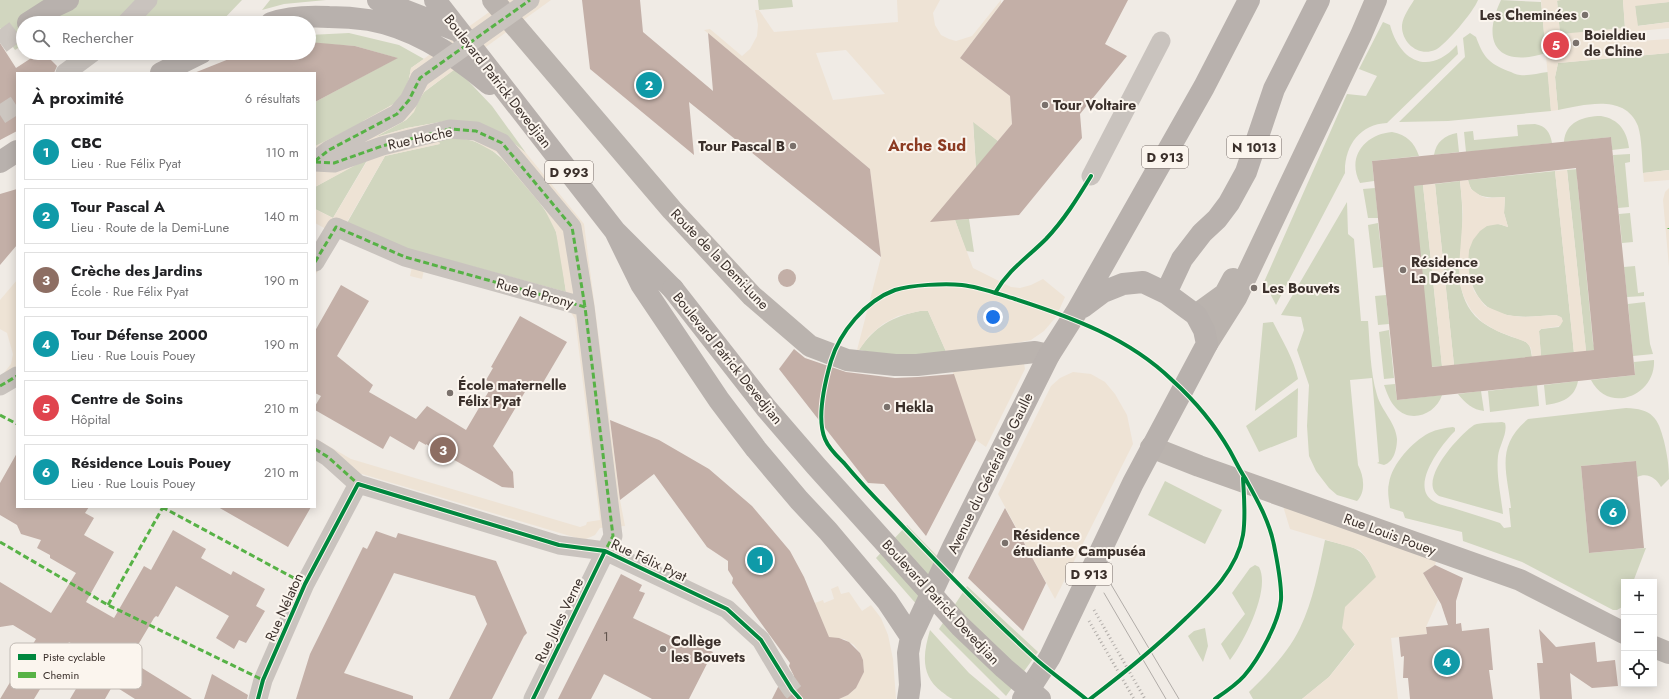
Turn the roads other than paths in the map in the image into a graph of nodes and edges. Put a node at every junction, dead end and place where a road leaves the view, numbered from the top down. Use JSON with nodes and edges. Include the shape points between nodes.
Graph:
{"nodes":[{"id":1,"x":68,"y":0,"type":"edge"},
{"id":2,"x":148,"y":0,"type":"edge"},
{"id":3,"x":378,"y":0,"type":"edge"},
{"id":4,"x":435,"y":0,"type":"edge"},
{"id":5,"x":493,"y":0,"type":"edge"},
{"id":6,"x":530,"y":0,"type":"edge"},
{"id":7,"x":1249,"y":0,"type":"edge"},
{"id":8,"x":1319,"y":0,"type":"edge"},
{"id":9,"x":1370,"y":0,"type":"edge"},
{"id":10,"x":1376,"y":0,"type":"edge"},
{"id":11,"x":39,"y":16,"type":"edge"},
{"id":12,"x":133,"y":16,"type":"edge"},
{"id":13,"x":316,"y":16,"type":"edge"},
{"id":14,"x":458,"y":31,"type":"junction"},
{"id":15,"x":1161,"y":41,"type":"dead end"},
{"id":16,"x":83,"y":60,"type":"edge"},
{"id":17,"x":187,"y":60,"type":"edge"},
{"id":18,"x":67,"y":72,"type":"edge"},
{"id":19,"x":163,"y":72,"type":"edge"},
{"id":20,"x":524,"y":113,"type":"junction"},
{"id":21,"x":16,"y":152,"type":"edge"},
{"id":22,"x":316,"y":161,"type":"edge"},
{"id":23,"x":0,"y":162,"type":"edge"},
{"id":24,"x":316,"y":162,"type":"edge"},
{"id":25,"x":1091,"y":176,"type":"dead end"},
{"id":26,"x":615,"y":230,"type":"junction"},
{"id":27,"x":316,"y":260,"type":"edge"},
{"id":28,"x":1166,"y":293,"type":"junction"},
{"id":29,"x":585,"y":307,"type":"junction"},
{"id":30,"x":1077,"y":312,"type":"junction"},
{"id":31,"x":1196,"y":315,"type":"junction"},
{"id":32,"x":1208,"y":344,"type":"junction"},
{"id":33,"x":1049,"y":355,"type":"junction"},
{"id":34,"x":16,"y":377,"type":"edge"},
{"id":35,"x":0,"y":386,"type":"edge"},
{"id":36,"x":1151,"y":447,"type":"junction"},
{"id":37,"x":316,"y":450,"type":"edge"},
{"id":38,"x":358,"y":484,"type":"junction"},
{"id":39,"x":605,"y":550,"type":"junction"},
{"id":40,"x":1621,"y":631,"type":"edge"},
{"id":41,"x":911,"y":637,"type":"junction"},
{"id":42,"x":1657,"y":648,"type":"edge"},
{"id":43,"x":1669,"y":653,"type":"edge"},
{"id":44,"x":783,"y":677,"type":"tunnel mouth"},
{"id":45,"x":914,"y":694,"type":"edge"},
{"id":46,"x":258,"y":699,"type":"edge"},
{"id":47,"x":533,"y":699,"type":"edge"},
{"id":48,"x":1023,"y":699,"type":"edge"},
{"id":49,"x":1040,"y":699,"type":"edge"}],
"edges":[{"from":1,"to":11,"type":"main road"},
{"from":2,"to":12,"type":"street"},
{"from":3,"to":14,"type":"main road"},
{"from":4,"to":14,"type":"main road","name":"Boulevard Patrick Devedjian","number":"D 993"},
{"from":5,"to":33,"type":"street","name":"Route de la Demi-Lune","via":[[672,210],[752,296],[810,346],[847,360],[895,365],[917,365],[1035,352]]},
{"from":6,"to":22,"type":"street","name":"Rue Hoche","bridge":true,"via":[[420,78],[409,100],[397,114],[330,150]]},
{"from":7,"to":30,"type":"main road","name":"Avenue du Général de Gaulle","number":"D 913","via":[[1204,87]]},
{"from":8,"to":28,"type":"main road","number":"N 1013","via":[[1274,89],[1246,172],[1229,203],[1182,259]]},
{"from":9,"to":31,"type":"street","via":[[1225,294]]},
{"from":10,"to":32,"type":"street","via":[[1236,298]]},
{"from":13,"to":20,"type":"main road","via":[[369,20],[422,38],[470,68]]},
{"from":14,"to":20,"type":"main road","name":"Boulevard Patrick Devedjian","number":"D 993"},
{"from":15,"to":25,"type":"street"},
{"from":16,"to":18,"type":"street"},
{"from":17,"to":19,"type":"main road"},
{"from":20,"to":26,"type":"main road","name":"Boulevard Patrick Devedjian","number":"D 993"},
{"from":21,"to":23,"type":"main road"},
{"from":24,"to":29,"type":"street","name":"Rue Hoche","via":[[334,163],[382,146],[450,129],[476,131],[502,143],[572,227]]},
{"from":26,"to":41,"type":"main road","via":[[641,284],[719,400],[761,455],[887,601]]},
{"from":26,"to":49,"type":"main road","name":"Boulevard Patrick Devedjian","number":"D 993","bridge":true,"via":[[674,289],[785,430],[960,626]]},
{"from":27,"to":29,"type":"street","name":"Rue de Prony","via":[[336,227],[405,257]]},
{"from":28,"to":30,"type":"main road","name":"Avenue du Général de Gaulle","number":"D 913","via":[[1143,282],[1124,284],[1103,292]]},
{"from":28,"to":31,"type":"main road","name":"Avenue du Général de Gaulle","number":"D 913"},
{"from":29,"to":39,"type":"street","name":"Rue de Prony","via":[[613,536]]},
{"from":30,"to":33,"type":"main road","name":"Avenue du Général de Gaulle","number":"D 913"},
{"from":31,"to":32,"type":"main road","name":"Avenue du Général de Gaulle","number":"D 913"},
{"from":32,"to":36,"type":"main road","number":"D 913"},
{"from":33,"to":41,"type":"main road","name":"Avenue du Général de Gaulle","number":"D 913"},
{"from":34,"to":35,"type":"street"},
{"from":36,"to":40,"type":"street","name":"Rue Louis Pouey","via":[[1520,580]]},
{"from":36,"to":48,"type":"main road","number":"D 913","via":[[1050,657]]},
{"from":37,"to":38,"type":"street","name":"Rue Félix Pyat"},
{"from":38,"to":39,"type":"street","name":"Rue Félix Pyat","via":[[559,545]]},
{"from":38,"to":46,"type":"street","name":"Rue Nélaton","via":[[305,584]]},
{"from":39,"to":44,"type":"street","name":"Rue Félix Pyat","via":[[727,609],[761,640]]},
{"from":39,"to":47,"type":"street","name":"Rue Jules Verne"},
{"from":41,"to":45,"type":"main road","name":"Avenue du Général de Gaulle","number":"D 913","via":[[908,660]]},
{"from":42,"to":43,"type":"street"}]}
